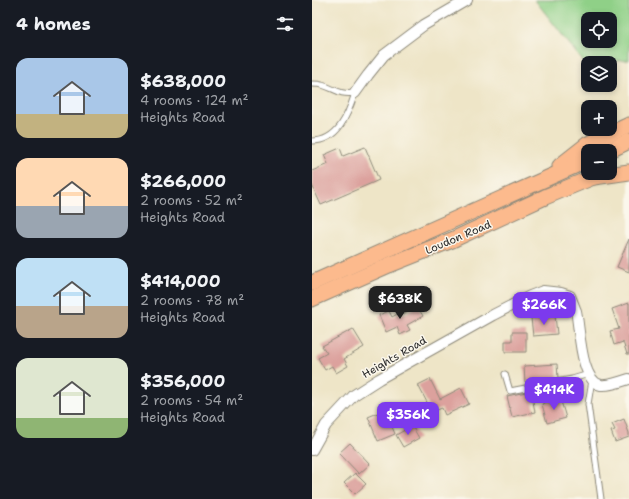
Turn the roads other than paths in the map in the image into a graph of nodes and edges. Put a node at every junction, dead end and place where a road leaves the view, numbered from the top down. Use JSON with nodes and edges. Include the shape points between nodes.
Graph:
{"nodes":[{"id":1,"x":467,"y":0,"type":"edge"},
{"id":2,"x":312,"y":84,"type":"edge"},
{"id":3,"x":356,"y":93,"type":"junction"},
{"id":4,"x":629,"y":125,"type":"edge"},
{"id":5,"x":312,"y":141,"type":"edge"},
{"id":6,"x":629,"y":141,"type":"edge"},
{"id":7,"x":617,"y":147,"type":"edge"},
{"id":8,"x":629,"y":162,"type":"edge"},
{"id":9,"x":581,"y":163,"type":"edge"},
{"id":10,"x":617,"y":167,"type":"edge"},
{"id":11,"x":629,"y":172,"type":"edge"},
{"id":12,"x":617,"y":173,"type":"edge"},
{"id":13,"x":543,"y":180,"type":"junction"},
{"id":14,"x":586,"y":180,"type":"edge"},
{"id":15,"x":312,"y":283,"type":"edge"},
{"id":16,"x":312,"y":299,"type":"edge"},
{"id":17,"x":505,"y":374,"type":"dead end"},
{"id":18,"x":591,"y":377,"type":"junction"},
{"id":19,"x":629,"y":379,"type":"edge"},
{"id":20,"x":312,"y":450,"type":"edge"},
{"id":21,"x":600,"y":499,"type":"edge"}],
"edges":[{"from":1,"to":3,"type":"street","via":[[424,25],[384,56]]},
{"from":2,"to":3,"type":"lane","via":[[321,84],[347,94]]},
{"from":3,"to":5,"type":"lane","via":[[350,110],[336,132],[329,138]]},
{"from":4,"to":13,"type":"main road","via":[[588,144]]},
{"from":6,"to":7,"type":"main road"},
{"from":8,"to":10,"type":"main road"},
{"from":9,"to":13,"type":"main road","name":"Loudon Road"},
{"from":11,"to":12,"type":"main road","name":"Loudon Road"},
{"from":13,"to":15,"type":"main road","name":"Loudon Road"},
{"from":14,"to":16,"type":"main road","name":"Loudon Road"},
{"from":17,"to":18,"type":"lane","via":[[510,391]]},
{"from":18,"to":19,"type":"street","via":[[601,385]]},
{"from":18,"to":20,"type":"street","name":"Heights Road","via":[[585,367],[576,311],[570,296],[543,291],[493,315],[354,395],[326,425]]},
{"from":18,"to":21,"type":"lane","via":[[588,404]]}]}
